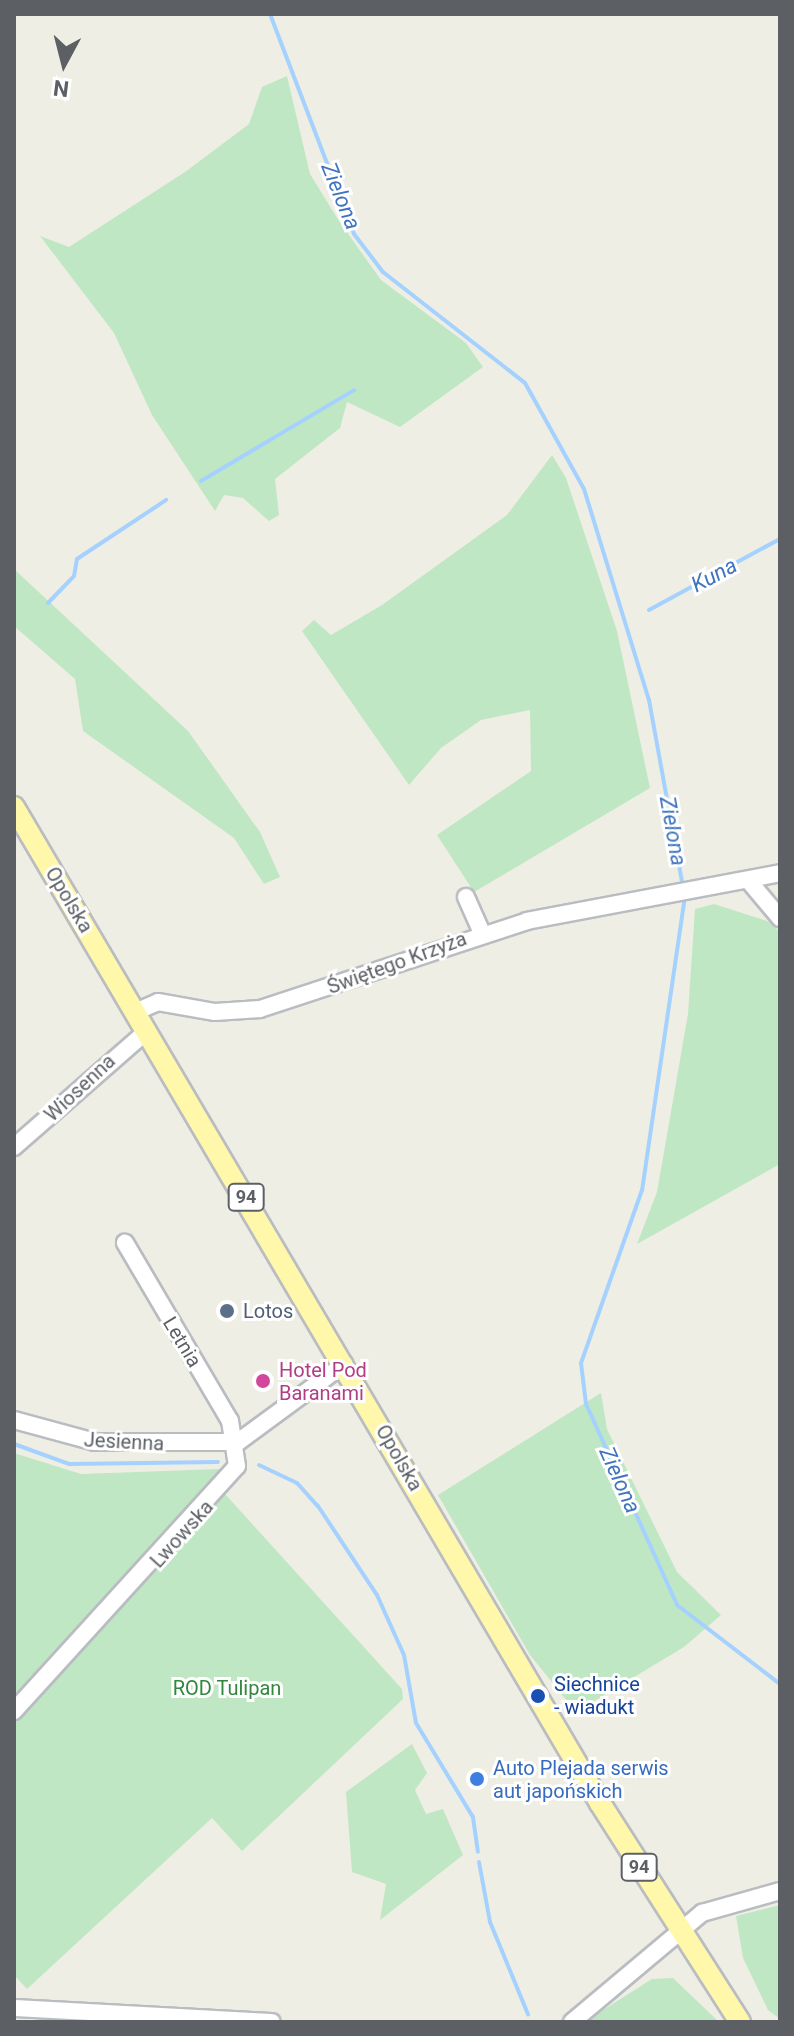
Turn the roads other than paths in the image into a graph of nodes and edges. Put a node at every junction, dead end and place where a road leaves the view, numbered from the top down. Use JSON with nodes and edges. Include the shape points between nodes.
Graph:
{"nodes":[{"id":1,"x":14,"y":807,"type":"edge"},
{"id":2,"x":780,"y":873,"type":"edge"},
{"id":3,"x":748,"y":880,"type":"junction"},
{"id":4,"x":466,"y":897,"type":"dead end"},
{"id":5,"x":780,"y":918,"type":"edge"},
{"id":6,"x":482,"y":933,"type":"junction"},
{"id":7,"x":135,"y":1012,"type":"junction"},
{"id":8,"x":147,"y":1031,"type":"junction"},
{"id":9,"x":14,"y":1147,"type":"edge"},
{"id":10,"x":125,"y":1243,"type":"dead end"},
{"id":11,"x":344,"y":1364,"type":"junction"},
{"id":12,"x":14,"y":1420,"type":"edge"},
{"id":13,"x":238,"y":1442,"type":"junction"},
{"id":14,"x":14,"y":1711,"type":"edge"},
{"id":15,"x":780,"y":1891,"type":"edge"},
{"id":16,"x":677,"y":1932,"type":"junction"},
{"id":17,"x":14,"y":2008,"type":"edge"},
{"id":18,"x":272,"y":2022,"type":"edge"},
{"id":19,"x":572,"y":2022,"type":"edge"},
{"id":20,"x":740,"y":2022,"type":"edge"}],
"edges":[{"from":1,"to":7,"type":"main road","name":"Opolska","number":"94"},
{"from":2,"to":3,"type":"street"},
{"from":3,"to":5,"type":"street"},
{"from":3,"to":6,"type":"street","name":"Świętego Krzyża"},
{"from":4,"to":6,"type":"street"},
{"from":6,"to":7,"type":"street","name":"Świętego Krzyża","via":[[260,1009],[215,1012],[158,1002]]},
{"from":7,"to":8,"type":"main road","name":"Opolska","number":"94"},
{"from":8,"to":9,"type":"street","name":"Wiosenna"},
{"from":8,"to":11,"type":"main road","name":"Opolska","number":"94"},
{"from":10,"to":13,"type":"street","name":"Letnia"},
{"from":11,"to":13,"type":"street"},
{"from":11,"to":16,"type":"main road","name":"Opolska","number":"94"},
{"from":12,"to":13,"type":"street","name":"Jesienna","via":[[95,1442]]},
{"from":13,"to":14,"type":"street","name":"Lwowska","via":[[231,1477]]},
{"from":15,"to":16,"type":"street","via":[[702,1913]]},
{"from":16,"to":19,"type":"street"},
{"from":16,"to":20,"type":"main road","name":"Opolska","number":"94"},
{"from":17,"to":18,"type":"street"}]}
